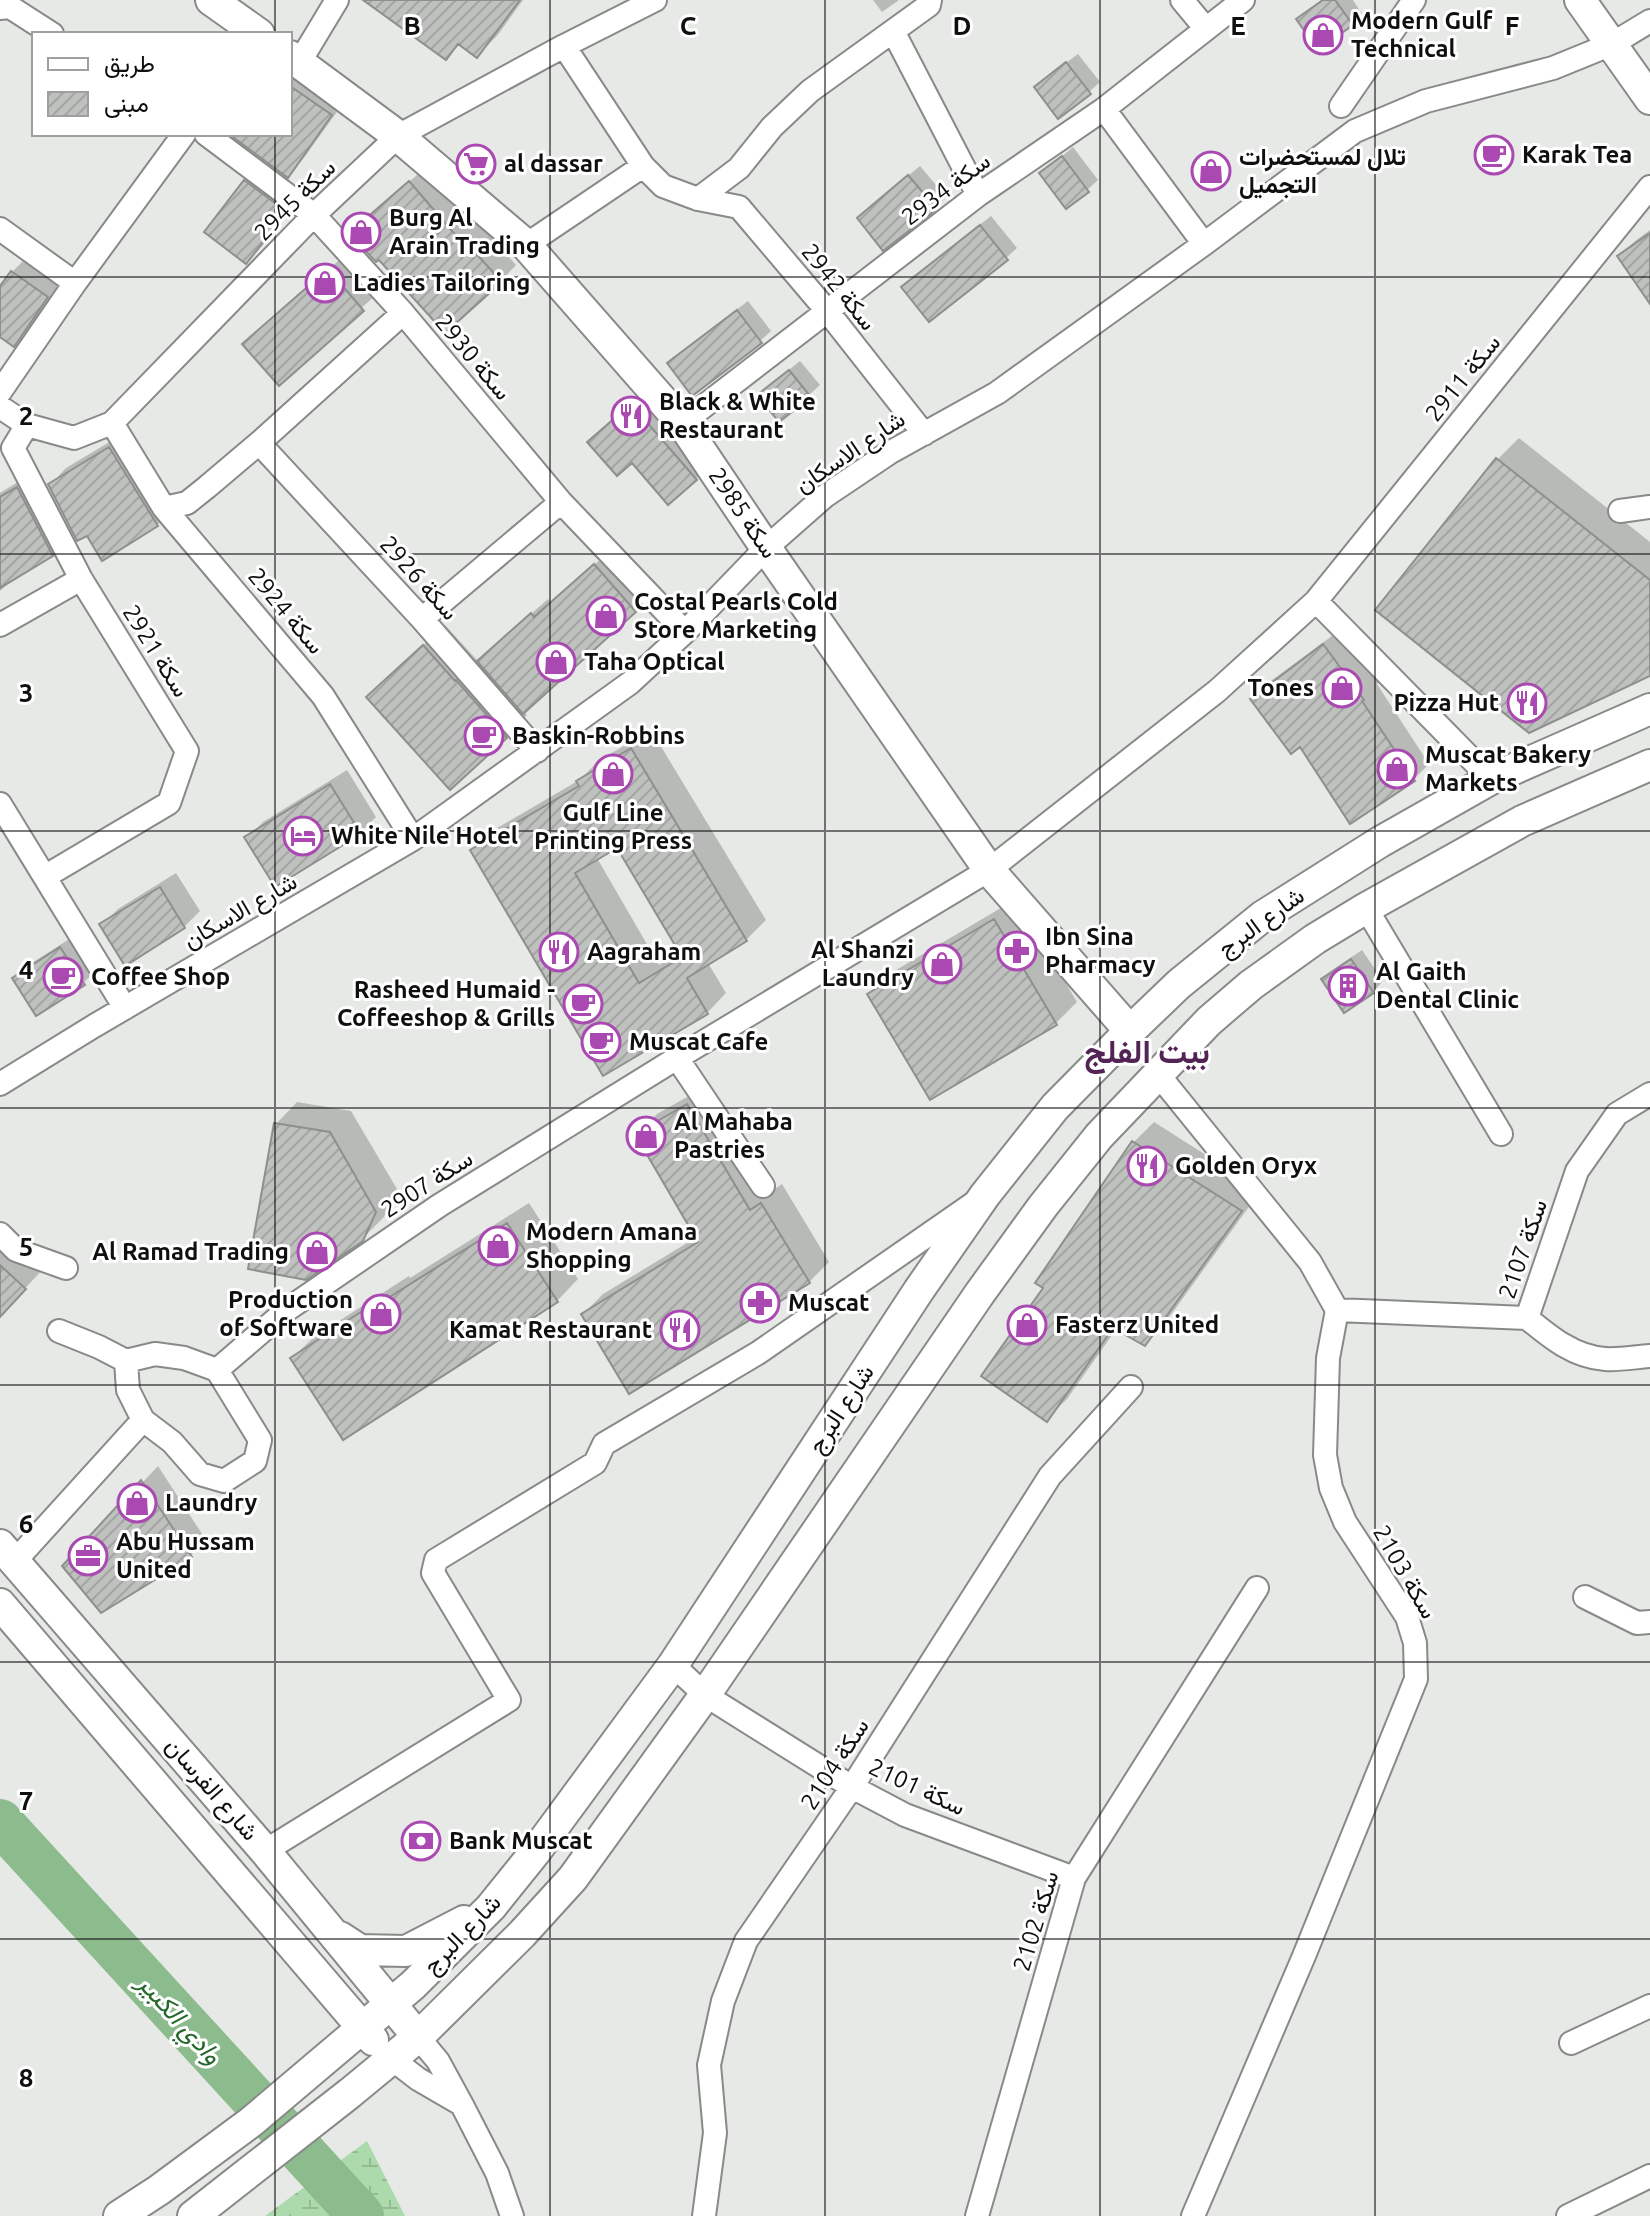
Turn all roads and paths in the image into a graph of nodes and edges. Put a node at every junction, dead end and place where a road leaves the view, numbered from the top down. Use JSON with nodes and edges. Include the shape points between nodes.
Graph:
{"nodes":[{"id":1,"x":211,"y":0,"type":"edge"},
{"id":2,"x":337,"y":0,"type":"edge"},
{"id":3,"x":655,"y":0,"type":"edge"},
{"id":4,"x":930,"y":0,"type":"edge"},
{"id":5,"x":1182,"y":0,"type":"edge"},
{"id":6,"x":1243,"y":0,"type":"edge"},
{"id":7,"x":1414,"y":0,"type":"edge"},
{"id":8,"x":1580,"y":0,"type":"edge"},
{"id":9,"x":0,"y":8,"type":"edge"},
{"id":10,"x":1650,"y":21,"type":"edge"},
{"id":11,"x":1206,"y":29,"type":"junction"},
{"id":12,"x":893,"y":31,"type":"junction"},
{"id":13,"x":49,"y":32,"type":"edge"},
{"id":14,"x":256,"y":32,"type":"edge"},
{"id":15,"x":1612,"y":44,"type":"junction"},
{"id":16,"x":564,"y":46,"type":"junction"},
{"id":17,"x":295,"y":60,"type":"edge"},
{"id":18,"x":1650,"y":99,"type":"edge"},
{"id":19,"x":1341,"y":106,"type":"dead end"},
{"id":20,"x":1104,"y":109,"type":"junction"},
{"id":21,"x":183,"y":136,"type":"edge"},
{"id":22,"x":209,"y":136,"type":"edge"},
{"id":23,"x":398,"y":136,"type":"junction"},
{"id":24,"x":643,"y":166,"type":"junction"},
{"id":25,"x":1650,"y":187,"type":"edge"},
{"id":26,"x":978,"y":195,"type":"junction"},
{"id":27,"x":698,"y":199,"type":"junction"},
{"id":28,"x":314,"y":215,"type":"junction"},
{"id":29,"x":0,"y":229,"type":"edge"},
{"id":30,"x":1204,"y":244,"type":"junction"},
{"id":31,"x":526,"y":245,"type":"junction"},
{"id":32,"x":75,"y":283,"type":"junction"},
{"id":33,"x":828,"y":312,"type":"junction"},
{"id":34,"x":403,"y":313,"type":"junction"},
{"id":35,"x":0,"y":392,"type":"edge"},
{"id":36,"x":0,"y":407,"type":"edge"},
{"id":37,"x":112,"y":423,"type":"junction"},
{"id":38,"x":682,"y":423,"type":"junction"},
{"id":39,"x":27,"y":425,"type":"junction"},
{"id":40,"x":924,"y":434,"type":"junction"},
{"id":41,"x":259,"y":443,"type":"junction"},
{"id":42,"x":561,"y":502,"type":"junction"},
{"id":43,"x":1650,"y":507,"type":"edge"},
{"id":44,"x":164,"y":508,"type":"junction"},
{"id":45,"x":1620,"y":511,"type":"dead end"},
{"id":46,"x":766,"y":548,"type":"junction"},
{"id":47,"x":81,"y":579,"type":"junction"},
{"id":48,"x":1316,"y":601,"type":"junction"},
{"id":49,"x":422,"y":619,"type":"junction"},
{"id":50,"x":0,"y":625,"type":"edge"},
{"id":51,"x":685,"y":632,"type":"junction"},
{"id":52,"x":1650,"y":709,"type":"edge"},
{"id":53,"x":537,"y":751,"type":"junction"},
{"id":54,"x":1650,"y":765,"type":"edge"},
{"id":55,"x":1491,"y":779,"type":"junction"},
{"id":56,"x":0,"y":804,"type":"edge"},
{"id":57,"x":413,"y":839,"type":"junction"},
{"id":58,"x":989,"y":870,"type":"junction"},
{"id":59,"x":46,"y":876,"type":"junction"},
{"id":60,"x":1366,"y":908,"type":"junction"},
{"id":61,"x":125,"y":1008,"type":"junction"},
{"id":62,"x":1130,"y":1031,"type":"junction"},
{"id":63,"x":677,"y":1058,"type":"junction"},
{"id":64,"x":1157,"y":1073,"type":"junction"},
{"id":65,"x":0,"y":1084,"type":"edge"},
{"id":66,"x":1650,"y":1094,"type":"edge"},
{"id":67,"x":1501,"y":1134,"type":"dead end"},
{"id":68,"x":763,"y":1186,"type":"dead end"},
{"id":69,"x":985,"y":1195,"type":"junction"},
{"id":70,"x":0,"y":1234,"type":"edge"},
{"id":71,"x":66,"y":1268,"type":"dead end"},
{"id":72,"x":1337,"y":1310,"type":"junction"},
{"id":73,"x":1527,"y":1318,"type":"junction"},
{"id":74,"x":59,"y":1331,"type":"dead end"},
{"id":75,"x":1650,"y":1356,"type":"edge"},
{"id":76,"x":126,"y":1361,"type":"junction"},
{"id":77,"x":217,"y":1370,"type":"junction"},
{"id":78,"x":1131,"y":1387,"type":"dead end"},
{"id":79,"x":143,"y":1420,"type":"junction"},
{"id":80,"x":8,"y":1553,"type":"edge"},
{"id":81,"x":1257,"y":1588,"type":"dead end"},
{"id":82,"x":1585,"y":1597,"type":"dead end"},
{"id":83,"x":0,"y":1604,"type":"edge"},
{"id":84,"x":1650,"y":1622,"type":"edge"},
{"id":85,"x":673,"y":1665,"type":"junction"},
{"id":86,"x":705,"y":1695,"type":"junction"},
{"id":87,"x":852,"y":1787,"type":"junction"},
{"id":88,"x":265,"y":1851,"type":"junction"},
{"id":89,"x":1074,"y":1878,"type":"junction"},
{"id":90,"x":491,"y":1907,"type":"junction"},
{"id":91,"x":334,"y":1933,"type":"junction"},
{"id":92,"x":391,"y":2003,"type":"junction"},
{"id":93,"x":1650,"y":2006,"type":"edge"},
{"id":94,"x":361,"y":2028,"type":"junction"},
{"id":95,"x":418,"y":2037,"type":"junction"},
{"id":96,"x":1571,"y":2043,"type":"dead end"},
{"id":97,"x":392,"y":2059,"type":"junction"},
{"id":98,"x":462,"y":2105,"type":"junction"},
{"id":99,"x":1650,"y":2176,"type":"edge"},
{"id":100,"x":119,"y":2216,"type":"edge"},
{"id":101,"x":193,"y":2216,"type":"edge"},
{"id":102,"x":512,"y":2216,"type":"edge"},
{"id":103,"x":704,"y":2216,"type":"edge"},
{"id":104,"x":977,"y":2216,"type":"edge"},
{"id":105,"x":1193,"y":2216,"type":"edge"},
{"id":106,"x":1568,"y":2216,"type":"edge"}],
"edges":[{"from":1,"to":14,"type":"main road"},
{"from":2,"to":17,"type":"street"},
{"from":3,"to":16,"type":"street","name":"سكة 2945"},
{"from":4,"to":12,"type":"street"},
{"from":5,"to":11,"type":"street"},
{"from":6,"to":11,"type":"street","name":"سكة 2934"},
{"from":7,"to":19,"type":"street"},
{"from":8,"to":15,"type":"main road"},
{"from":9,"to":13,"type":"street","via":[[10,7]]},
{"from":10,"to":15,"type":"street","name":"شارع الاسكان"},
{"from":11,"to":20,"type":"street","name":"سكة 2934"},
{"from":12,"to":26,"type":"street"},
{"from":12,"to":27,"type":"street","via":[[810,91],[739,168]]},
{"from":15,"to":18,"type":"main road"},
{"from":15,"to":30,"type":"street","name":"شارع الاسكان","via":[[1553,68],[1426,101],[1355,131]]},
{"from":16,"to":23,"type":"street","name":"سكة 2945"},
{"from":16,"to":24,"type":"street","name":"سكة 2942"},
{"from":17,"to":23,"type":"main road","name":"سكة 2985"},
{"from":20,"to":26,"type":"street","name":"سكة 2934"},
{"from":20,"to":30,"type":"street"},
{"from":21,"to":32,"type":"street"},
{"from":22,"to":28,"type":"street","name":"سكة 2930"},
{"from":23,"to":28,"type":"street","name":"سكة 2945"},
{"from":23,"to":31,"type":"main road","name":"سكة 2985"},
{"from":24,"to":27,"type":"street","name":"سكة 2942","via":[[663,186]]},
{"from":24,"to":31,"type":"street"},
{"from":25,"to":48,"type":"street","name":"سكة 2911"},
{"from":26,"to":33,"type":"street","name":"سكة 2934"},
{"from":27,"to":33,"type":"street","name":"سكة 2942","via":[[739,207]]},
{"from":28,"to":34,"type":"street","name":"سكة 2930"},
{"from":28,"to":37,"type":"street","name":"سكة 2945"},
{"from":29,"to":32,"type":"street"},
{"from":30,"to":40,"type":"street","name":"شارع الاسكان","via":[[997,393]]},
{"from":31,"to":38,"type":"main road","name":"سكة 2985"},
{"from":32,"to":35,"type":"street"},
{"from":33,"to":38,"type":"street","name":"سكة 2934"},
{"from":33,"to":40,"type":"street","name":"سكة 2942"},
{"from":34,"to":41,"type":"street"},
{"from":34,"to":42,"type":"street","name":"سكة 2930"},
{"from":36,"to":39,"type":"street","name":"سكة 2945"},
{"from":37,"to":39,"type":"street","name":"سكة 2945","via":[[74,438]]},
{"from":37,"to":44,"type":"street","name":"سكة 2924"},
{"from":38,"to":46,"type":"main road","name":"سكة 2985"},
{"from":39,"to":47,"type":"street","name":"سكة 2921","via":[[13,448]]},
{"from":40,"to":46,"type":"street","name":"شارع الاسكان","via":[[825,496]]},
{"from":41,"to":44,"type":"street","via":[[187,503]]},
{"from":41,"to":49,"type":"street","name":"سكة 2926"},
{"from":42,"to":49,"type":"street"},
{"from":42,"to":51,"type":"street","name":"سكة 2930"},
{"from":43,"to":45,"type":"street"},
{"from":44,"to":57,"type":"street","name":"سكة 2924","via":[[323,696]]},
{"from":46,"to":51,"type":"street","name":"شارع الاسكان"},
{"from":46,"to":58,"type":"main road","name":"سكة 2985"},
{"from":47,"to":50,"type":"street"},
{"from":47,"to":59,"type":"street","name":"سكة 2921","via":[[187,751],[169,803]]},
{"from":48,"to":55,"type":"street"},
{"from":48,"to":58,"type":"street","name":"سكة 2911","via":[[1217,691]]},
{"from":49,"to":53,"type":"street","name":"سكة 2926"},
{"from":51,"to":53,"type":"street","name":"شارع الاسكان","via":[[630,683]]},
{"from":52,"to":55,"type":"main road","name":"شارع البرج"},
{"from":53,"to":57,"type":"street","name":"شارع الاسكان"},
{"from":54,"to":60,"type":"main road","name":"شارع البرج","via":[[1522,821]]},
{"from":55,"to":62,"type":"main road","name":"شارع البرج","via":[[1263,916]]},
{"from":56,"to":59,"type":"street"},
{"from":57,"to":61,"type":"street","name":"شارع الاسكان"},
{"from":58,"to":62,"type":"main road","name":"سكة 2985"},
{"from":58,"to":63,"type":"street","name":"سكة 2907"},
{"from":59,"to":61,"type":"street"},
{"from":60,"to":64,"type":"main road","name":"شارع البرج","via":[[1251,985]]},
{"from":60,"to":67,"type":"street"},
{"from":61,"to":65,"type":"street","name":"شارع الاسكان"},
{"from":62,"to":69,"type":"main road","name":"شارع البرج","via":[[1055,1107]]},
{"from":63,"to":68,"type":"street"},
{"from":63,"to":77,"type":"street","name":"سكة 2907","via":[[440,1205],[288,1309]]},
{"from":64,"to":72,"type":"street","via":[[1310,1262]]},
{"from":64,"to":86,"type":"main road","name":"شارع البرج","via":[[1043,1206]]},
{"from":66,"to":73,"type":"street","name":"سكة 2107","via":[[1617,1114],[1577,1171]]},
{"from":69,"to":85,"type":"main road","name":"شارع البرج"},
{"from":69,"to":88,"type":"street","via":[[758,1353],[604,1444],[595,1463],[436,1560],[433,1573],[509,1700]]},
{"from":70,"to":71,"type":"street","via":[[16,1250]]},
{"from":72,"to":73,"type":"street"},
{"from":72,"to":105,"type":"street","name":"سكة 2103","via":[[1328,1358],[1325,1455],[1331,1488],[1345,1522],[1407,1617],[1415,1643],[1416,1679]]},
{"from":73,"to":75,"type":"street","name":"سكة 2107","via":[[1577,1354],[1604,1359]]},
{"from":74,"to":76,"type":"street"},
{"from":76,"to":77,"type":"street","via":[[155,1354]]},
{"from":76,"to":79,"type":"street","via":[[128,1390]]},
{"from":77,"to":79,"type":"street","via":[[260,1440],[255,1461],[224,1481],[200,1474]]},
{"from":78,"to":87,"type":"street","name":"سكة 2104","via":[[1050,1476]]},
{"from":79,"to":80,"type":"street"},
{"from":80,"to":88,"type":"main road","name":"شارع الفرسان"},
{"from":81,"to":89,"type":"street","name":"سكة 2102"},
{"from":82,"to":84,"type":"street","via":[[1637,1623]]},
{"from":83,"to":94,"type":"main road","name":"شارع الفرسان"},
{"from":85,"to":86,"type":"street","name":"سكة 2101"},
{"from":85,"to":90,"type":"main road","name":"شارع البرج"},
{"from":86,"to":87,"type":"street","name":"سكة 2101"},
{"from":86,"to":95,"type":"main road","name":"شارع البرج","via":[[573,1878]]},
{"from":87,"to":89,"type":"street","name":"سكة 2101","via":[[905,1815]]},
{"from":87,"to":103,"type":"street","name":"سكة 2104","via":[[746,1941],[723,2001],[709,2065],[715,2133]]},
{"from":88,"to":91,"type":"main road","name":"شارع الفرسان"},
{"from":89,"to":104,"type":"street","name":"سكة 2102"},
{"from":90,"to":91,"type":"main road","via":[[406,1951],[360,1950]]},
{"from":90,"to":92,"type":"main road","name":"شارع البرج"},
{"from":91,"to":92,"type":"main road","name":"شارع الفرسان"},
{"from":92,"to":94,"type":"main road","name":"شارع البرج"},
{"from":92,"to":95,"type":"main road","name":"شارع الفرسان"},
{"from":93,"to":96,"type":"street"},
{"from":94,"to":97,"type":"main road","name":"شارع الفرسان"},
{"from":94,"to":100,"type":"main road","name":"شارع البرج","via":[[251,2122]]},
{"from":95,"to":97,"type":"main road","name":"شارع البرج"},
{"from":95,"to":98,"type":"street"},
{"from":97,"to":98,"type":"street"},
{"from":97,"to":101,"type":"main road","name":"شارع البرج"},
{"from":98,"to":102,"type":"street"},
{"from":99,"to":106,"type":"street"}]}
